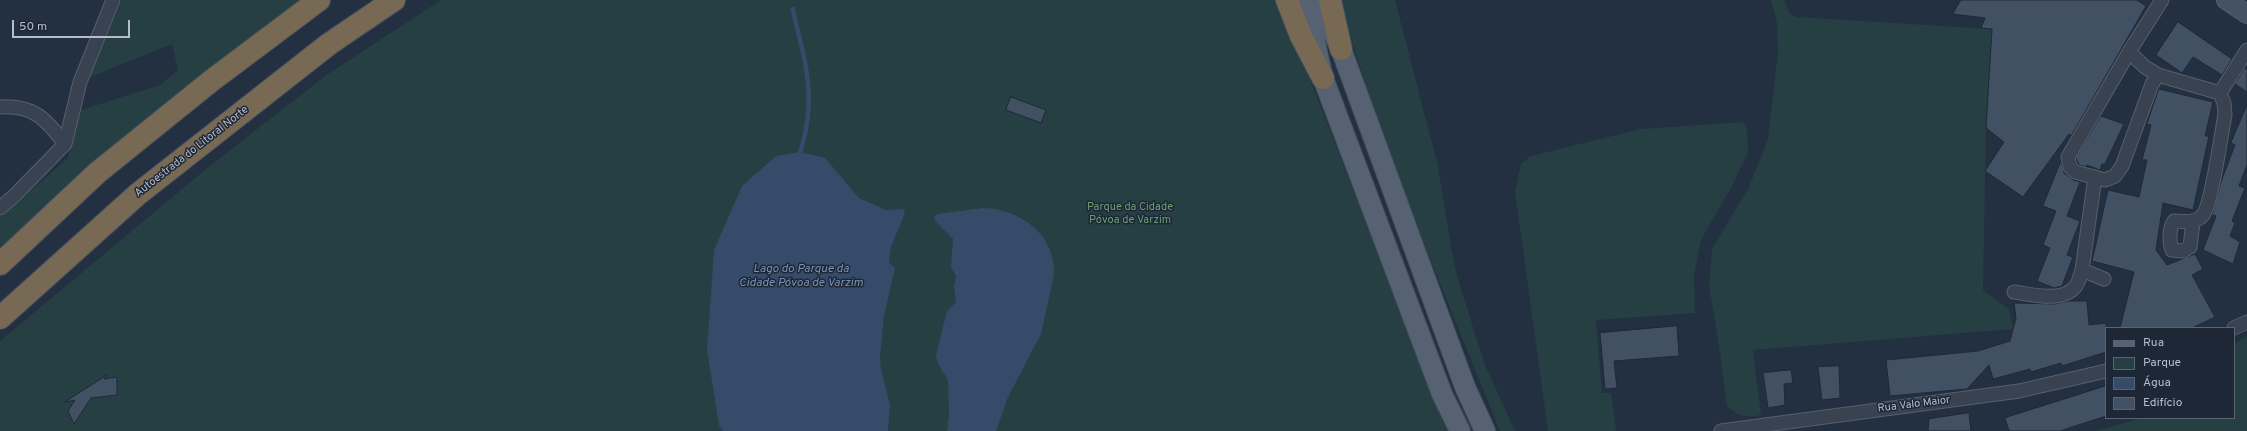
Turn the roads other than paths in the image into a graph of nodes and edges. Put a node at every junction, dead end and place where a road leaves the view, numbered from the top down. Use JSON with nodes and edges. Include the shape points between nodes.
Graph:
{"nodes":[{"id":1,"x":113,"y":0,"type":"edge"},
{"id":2,"x":319,"y":0,"type":"edge"},
{"id":3,"x":394,"y":0,"type":"edge"},
{"id":4,"x":1287,"y":0,"type":"edge"},
{"id":5,"x":1300,"y":0,"type":"edge"},
{"id":6,"x":1317,"y":0,"type":"edge"},
{"id":7,"x":1330,"y":0,"type":"edge"},
{"id":8,"x":2162,"y":0,"type":"edge"},
{"id":9,"x":2226,"y":0,"type":"edge"},
{"id":10,"x":2247,"y":14,"type":"edge"},
{"id":11,"x":1341,"y":49,"type":"junction"},
{"id":12,"x":2247,"y":50,"type":"edge"},
{"id":13,"x":2129,"y":52,"type":"junction"},
{"id":14,"x":2158,"y":75,"type":"junction"},
{"id":15,"x":1323,"y":78,"type":"junction"},
{"id":16,"x":2220,"y":93,"type":"junction"},
{"id":17,"x":0,"y":107,"type":"edge"},
{"id":18,"x":65,"y":144,"type":"junction"},
{"id":19,"x":2095,"y":177,"type":"junction"},
{"id":20,"x":0,"y":208,"type":"edge"},
{"id":21,"x":2193,"y":222,"type":"dead end"},
{"id":22,"x":0,"y":264,"type":"edge"},
{"id":23,"x":2082,"y":270,"type":"junction"},
{"id":24,"x":2104,"y":279,"type":"dead end"},
{"id":25,"x":2014,"y":292,"type":"dead end"},
{"id":26,"x":0,"y":318,"type":"edge"},
{"id":27,"x":2247,"y":322,"type":"edge"},
{"id":28,"x":2235,"y":328,"type":"edge"},
{"id":29,"x":2105,"y":371,"type":"edge"},
{"id":30,"x":1460,"y":431,"type":"edge"},
{"id":31,"x":1485,"y":431,"type":"edge"},
{"id":32,"x":1721,"y":431,"type":"edge"}],
"edges":[{"from":1,"to":18,"type":"street","via":[[80,82]]},
{"from":2,"to":22,"type":"highway","via":[[211,81],[97,173]]},
{"from":3,"to":26,"type":"highway","name":"Autoestrada do Litoral Norte","via":[[329,44],[138,194]]},
{"from":4,"to":15,"type":"highway","via":[[1301,36]]},
{"from":5,"to":15,"type":"main road","via":[[1312,30]]},
{"from":6,"to":11,"type":"main road"},
{"from":7,"to":11,"type":"highway"},
{"from":8,"to":13,"type":"street"},
{"from":9,"to":10,"type":"street"},
{"from":11,"to":31,"type":"main road","via":[[1465,388]]},
{"from":12,"to":16,"type":"street"},
{"from":13,"to":14,"type":"street"},
{"from":13,"to":19,"type":"street","via":[[2068,157],[2070,167],[2075,172]]},
{"from":14,"to":16,"type":"street"},
{"from":14,"to":19,"type":"street","via":[[2152,84],[2122,166],[2110,178],[2105,180]]},
{"from":15,"to":30,"type":"main road","via":[[1442,394]]},
{"from":16,"to":21,"type":"street","via":[[2224,103],[2224,115],[2209,196],[2203,215]]},
{"from":17,"to":18,"type":"street","via":[[27,108],[46,120]]},
{"from":18,"to":20,"type":"street"},
{"from":19,"to":23,"type":"street"},
{"from":23,"to":24,"type":"street"},
{"from":23,"to":25,"type":"street","via":[[2077,286],[2066,294],[2051,296]]},
{"from":27,"to":28,"type":"street"},
{"from":29,"to":32,"type":"street","name":"Rua Valo Maior","via":[[2019,391]]}]}
